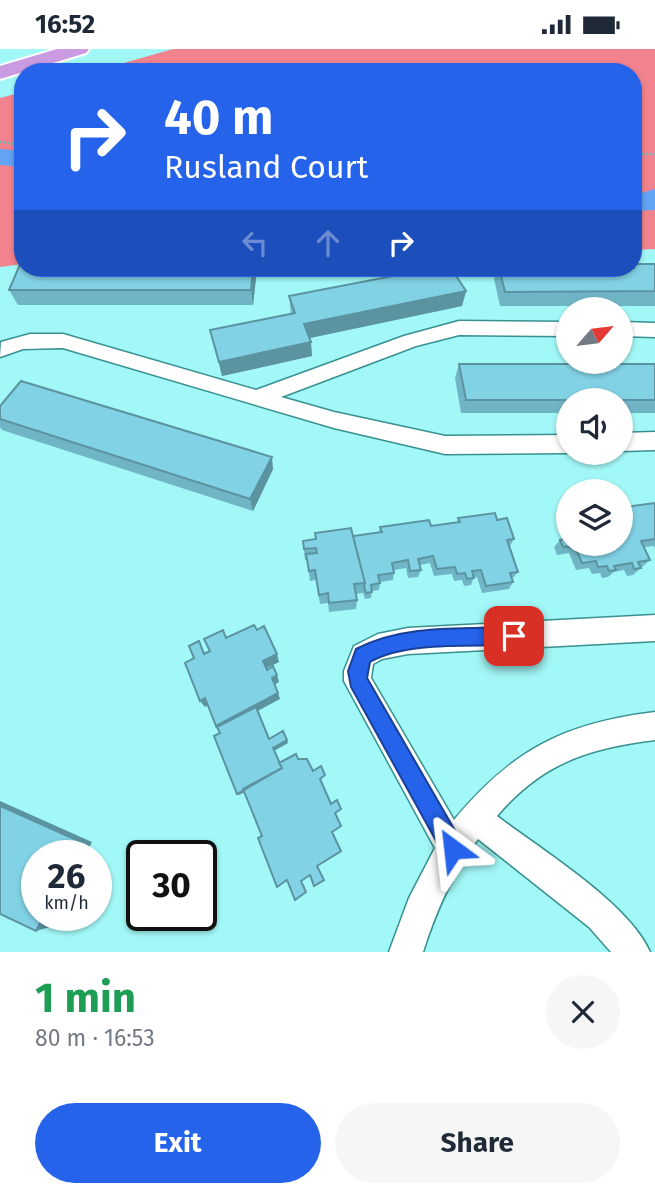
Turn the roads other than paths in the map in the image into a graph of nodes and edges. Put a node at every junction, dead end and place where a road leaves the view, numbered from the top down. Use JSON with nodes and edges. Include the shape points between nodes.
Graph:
{"nodes":[{"id":1,"x":35,"y":49,"type":"edge"},
{"id":2,"x":79,"y":49,"type":"edge"},
{"id":3,"x":0,"y":59,"type":"edge"},
{"id":4,"x":33,"y":63,"type":"edge"},
{"id":5,"x":556,"y":329,"type":"edge"},
{"id":6,"x":634,"y":329,"type":"edge"},
{"id":7,"x":655,"y":330,"type":"edge"},
{"id":8,"x":0,"y":350,"type":"edge"},
{"id":9,"x":258,"y":397,"type":"junction"},
{"id":10,"x":655,"y":441,"type":"edge"},
{"id":11,"x":633,"y":442,"type":"edge"},
{"id":12,"x":556,"y":444,"type":"edge"},
{"id":13,"x":655,"y":628,"type":"edge"},
{"id":14,"x":655,"y":726,"type":"edge"},
{"id":15,"x":475,"y":818,"type":"junction"},
{"id":16,"x":453,"y":849,"type":"junction"},
{"id":17,"x":406,"y":952,"type":"edge"},
{"id":18,"x":633,"y":952,"type":"edge"}],
"edges":[{"from":1,"to":3,"type":"highway"},
{"from":2,"to":4,"type":"highway"},
{"from":5,"to":9,"type":"street","via":[[459,328]]},
{"from":6,"to":7,"type":"street"},
{"from":8,"to":9,"type":"street","via":[[35,340],[63,341]]},
{"from":9,"to":12,"type":"street","via":[[445,446]]},
{"from":10,"to":11,"type":"street"},
{"from":13,"to":16,"type":"street","via":[[408,641],[363,655],[358,681]]},
{"from":14,"to":15,"type":"street","via":[[609,729],[555,752],[511,779]]},
{"from":15,"to":16,"type":"street"},
{"from":15,"to":18,"type":"street","via":[[601,915]]},
{"from":16,"to":17,"type":"street","via":[[415,923]]}]}
